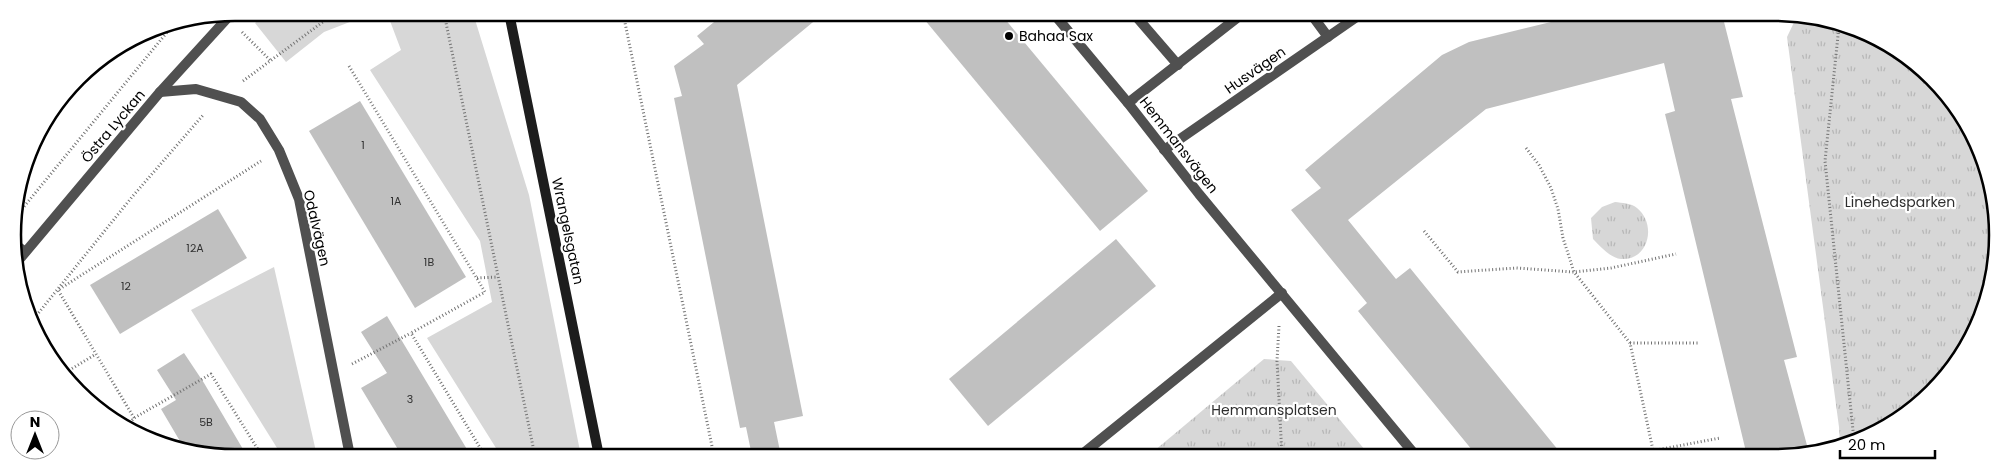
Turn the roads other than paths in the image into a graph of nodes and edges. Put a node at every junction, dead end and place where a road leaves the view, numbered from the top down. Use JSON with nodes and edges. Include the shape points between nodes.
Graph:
{"nodes":[{"id":1,"x":511,"y":21,"type":"edge"},
{"id":2,"x":1061,"y":21,"type":"edge"},
{"id":3,"x":1140,"y":21,"type":"edge"},
{"id":4,"x":1233,"y":21,"type":"edge"},
{"id":5,"x":1316,"y":21,"type":"edge"},
{"id":6,"x":1351,"y":21,"type":"edge"},
{"id":7,"x":225,"y":22,"type":"edge"},
{"id":8,"x":1328,"y":37,"type":"junction"},
{"id":9,"x":1178,"y":65,"type":"junction"},
{"id":10,"x":160,"y":92,"type":"junction"},
{"id":11,"x":1128,"y":103,"type":"junction"},
{"id":12,"x":1164,"y":150,"type":"junction"},
{"id":13,"x":22,"y":256,"type":"edge"},
{"id":14,"x":1282,"y":293,"type":"junction"},
{"id":15,"x":349,"y":449,"type":"edge"},
{"id":16,"x":598,"y":449,"type":"edge"},
{"id":17,"x":1089,"y":449,"type":"edge"},
{"id":18,"x":1410,"y":449,"type":"edge"}],
"edges":[{"from":1,"to":16,"type":"main road","name":"Wrangelsgatan"},
{"from":2,"to":11,"type":"street","name":"Hemmansvägen"},
{"from":3,"to":9,"type":"street"},
{"from":4,"to":9,"type":"street"},
{"from":5,"to":8,"type":"street"},
{"from":6,"to":8,"type":"street","name":"Husvägen"},
{"from":7,"to":10,"type":"street","name":"Östra Lyckan"},
{"from":8,"to":12,"type":"street","name":"Husvägen"},
{"from":9,"to":11,"type":"street"},
{"from":10,"to":13,"type":"street","name":"Östra Lyckan"},
{"from":10,"to":15,"type":"street","name":"Odalvägen","via":[[196,89],[241,102],[260,119],[279,150],[299,199]]},
{"from":11,"to":12,"type":"street","name":"Hemmansvägen"},
{"from":12,"to":14,"type":"street","name":"Hemmansvägen"},
{"from":14,"to":17,"type":"street"},
{"from":14,"to":18,"type":"street","name":"Hemmansvägen"}]}
